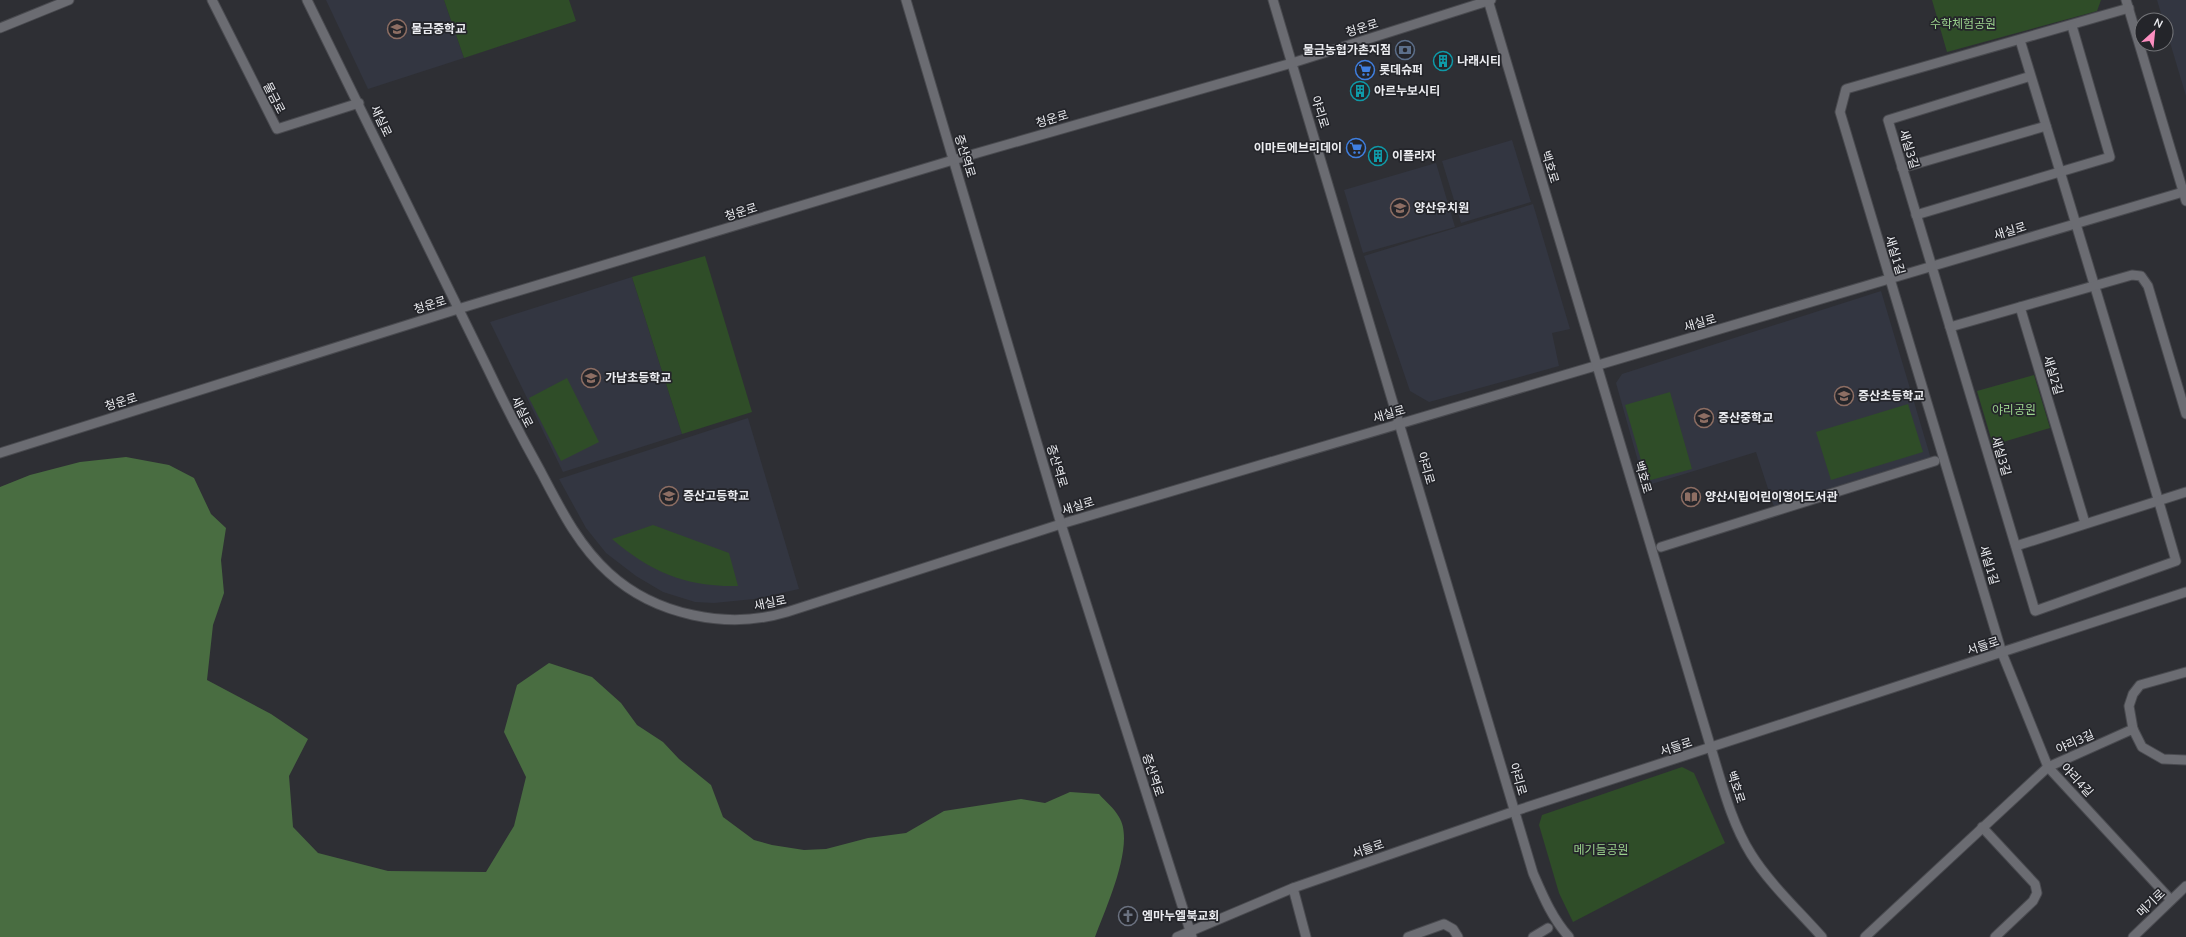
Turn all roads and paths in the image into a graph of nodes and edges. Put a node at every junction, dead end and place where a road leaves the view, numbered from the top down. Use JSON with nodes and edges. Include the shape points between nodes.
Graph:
{"nodes":[{"id":1,"x":69,"y":0,"type":"edge"},
{"id":2,"x":212,"y":0,"type":"edge"},
{"id":3,"x":307,"y":0,"type":"edge"},
{"id":4,"x":906,"y":0,"type":"edge"},
{"id":5,"x":1273,"y":0,"type":"edge"},
{"id":6,"x":1489,"y":0,"type":"edge"},
{"id":7,"x":2127,"y":4,"type":"edge"},
{"id":8,"x":2072,"y":26,"type":"junction"},
{"id":9,"x":0,"y":28,"type":"edge"},
{"id":10,"x":2020,"y":40,"type":"junction"},
{"id":11,"x":1292,"y":62,"type":"junction"},
{"id":12,"x":2031,"y":76,"type":"junction"},
{"id":13,"x":359,"y":103,"type":"junction"},
{"id":14,"x":2046,"y":126,"type":"junction"},
{"id":15,"x":953,"y":160,"type":"junction"},
{"id":16,"x":1902,"y":168,"type":"junction"},
{"id":17,"x":2060,"y":172,"type":"junction"},
{"id":18,"x":2185,"y":197,"type":"edge"},
{"id":19,"x":1916,"y":215,"type":"junction"},
{"id":20,"x":2075,"y":224,"type":"junction"},
{"id":21,"x":1931,"y":267,"type":"junction"},
{"id":22,"x":1890,"y":279,"type":"junction"},
{"id":23,"x":2094,"y":285,"type":"junction"},
{"id":24,"x":2020,"y":307,"type":"junction"},
{"id":25,"x":458,"y":309,"type":"junction"},
{"id":26,"x":1950,"y":327,"type":"junction"},
{"id":27,"x":1597,"y":366,"type":"junction"},
{"id":28,"x":2186,"y":414,"type":"edge"},
{"id":29,"x":1401,"y":424,"type":"junction"},
{"id":30,"x":0,"y":453,"type":"edge"},
{"id":31,"x":1935,"y":461,"type":"dead end"},
{"id":32,"x":2186,"y":492,"type":"edge"},
{"id":33,"x":2158,"y":500,"type":"junction"},
{"id":34,"x":1061,"y":524,"type":"junction"},
{"id":35,"x":2085,"y":524,"type":"junction"},
{"id":36,"x":2016,"y":546,"type":"junction"},
{"id":37,"x":1661,"y":547,"type":"dead end"},
{"id":38,"x":2185,"y":595,"type":"edge"},
{"id":39,"x":2002,"y":652,"type":"junction"},
{"id":40,"x":2186,"y":672,"type":"edge"},
{"id":41,"x":2133,"y":729,"type":"junction"},
{"id":42,"x":1711,"y":748,"type":"junction"},
{"id":43,"x":2186,"y":760,"type":"edge"},
{"id":44,"x":2048,"y":767,"type":"junction"},
{"id":45,"x":1515,"y":811,"type":"junction"},
{"id":46,"x":1982,"y":827,"type":"junction"},
{"id":47,"x":2186,"y":886,"type":"edge"},
{"id":48,"x":1293,"y":888,"type":"junction"},
{"id":49,"x":2171,"y":900,"type":"junction"},
{"id":50,"x":1548,"y":928,"type":"dead end"},
{"id":51,"x":1191,"y":934,"type":"edge"},
{"id":52,"x":1177,"y":937,"type":"edge"},
{"id":53,"x":1306,"y":937,"type":"edge"},
{"id":54,"x":1408,"y":937,"type":"edge"},
{"id":55,"x":1458,"y":937,"type":"edge"},
{"id":56,"x":1533,"y":937,"type":"edge"},
{"id":57,"x":1569,"y":937,"type":"edge"},
{"id":58,"x":1822,"y":937,"type":"edge"},
{"id":59,"x":1864,"y":937,"type":"edge"},
{"id":60,"x":1995,"y":937,"type":"edge"},
{"id":61,"x":2133,"y":937,"type":"edge"}],
"edges":[{"from":1,"to":9,"type":"street"},
{"from":2,"to":13,"type":"street","name":"물금로","via":[[277,129]]},
{"from":3,"to":13,"type":"street","name":"새실로"},
{"from":4,"to":15,"type":"street","name":"증산역로"},
{"from":5,"to":11,"type":"street","name":"야리로"},
{"from":6,"to":11,"type":"street","name":"청운로"},
{"from":6,"to":27,"type":"street","name":"백호로"},
{"from":7,"to":8,"type":"street","name":"새실1길"},
{"from":7,"to":18,"type":"street"},
{"from":8,"to":10,"type":"street","name":"새실1길"},
{"from":8,"to":17,"type":"street","via":[[2110,157]]},
{"from":10,"to":12,"type":"street"},
{"from":10,"to":22,"type":"street","name":"새실1길","via":[[1846,89],[1840,112]]},
{"from":11,"to":15,"type":"street","name":"청운로"},
{"from":11,"to":29,"type":"street","name":"야리로"},
{"from":12,"to":14,"type":"street"},
{"from":12,"to":16,"type":"street","name":"새실3길","via":[[1888,120]]},
{"from":13,"to":25,"type":"street","name":"새실로"},
{"from":14,"to":16,"type":"street"},
{"from":14,"to":17,"type":"street"},
{"from":15,"to":25,"type":"street","name":"청운로"},
{"from":15,"to":34,"type":"street","name":"증산역로"},
{"from":16,"to":19,"type":"street","name":"새실3길"},
{"from":17,"to":19,"type":"street"},
{"from":17,"to":20,"type":"street"},
{"from":18,"to":20,"type":"street","name":"새실로"},
{"from":19,"to":21,"type":"street","name":"새실3길"},
{"from":20,"to":21,"type":"street","name":"새실로"},
{"from":20,"to":23,"type":"street"},
{"from":21,"to":22,"type":"street","name":"새실로"},
{"from":21,"to":26,"type":"street","name":"새실3길"},
{"from":22,"to":27,"type":"street","name":"새실로"},
{"from":22,"to":39,"type":"street","name":"새실1길"},
{"from":23,"to":24,"type":"street"},
{"from":23,"to":28,"type":"street","via":[[2132,274],[2141,276],[2148,286]]},
{"from":23,"to":33,"type":"street"},
{"from":24,"to":26,"type":"street"},
{"from":24,"to":35,"type":"street","name":"새실2길"},
{"from":25,"to":30,"type":"street","name":"청운로"},
{"from":25,"to":34,"type":"street","name":"새실로","via":[[513,421],[580,541],[615,578],[642,597],[662,606],[679,612],[720,619],[777,615]]},
{"from":26,"to":36,"type":"street","name":"새실3길"},
{"from":27,"to":29,"type":"street","name":"새실로"},
{"from":27,"to":42,"type":"street","name":"백호로"},
{"from":29,"to":34,"type":"street","name":"새실로"},
{"from":29,"to":45,"type":"street","name":"야리로"},
{"from":31,"to":37,"type":"street"},
{"from":32,"to":33,"type":"street"},
{"from":33,"to":35,"type":"street"},
{"from":33,"to":36,"type":"street","name":"새실3길","via":[[2176,561],[2035,611]]},
{"from":34,"to":51,"type":"street","name":"증산역로"},
{"from":35,"to":36,"type":"street"},
{"from":38,"to":39,"type":"street","name":"서들로"},
{"from":39,"to":42,"type":"street","name":"서들로"},
{"from":39,"to":44,"type":"street","name":"야리4길"},
{"from":40,"to":41,"type":"street","via":[[2140,685],[2133,694],[2129,706]]},
{"from":41,"to":43,"type":"street","via":[[2142,747],[2164,759]]},
{"from":41,"to":44,"type":"street","name":"야리3길"},
{"from":42,"to":45,"type":"street","name":"서들로"},
{"from":42,"to":58,"type":"street","name":"백호로","via":[[1736,826],[1751,854]]},
{"from":44,"to":46,"type":"street","name":"야리3길"},
{"from":44,"to":49,"type":"street","name":"야리4길"},
{"from":45,"to":48,"type":"street","name":"서들로"},
{"from":45,"to":57,"type":"street","name":"야리로","via":[[1533,873],[1545,902]]},
{"from":46,"to":59,"type":"street","name":"야리3길"},
{"from":46,"to":60,"type":"street","via":[[2035,884],[2036,893],[2033,901]]},
{"from":47,"to":49,"type":"street","name":"메기로"},
{"from":48,"to":51,"type":"street","name":"서들로"},
{"from":48,"to":53,"type":"street"},
{"from":49,"to":61,"type":"street","name":"메기로"},
{"from":50,"to":56,"type":"street"},
{"from":51,"to":52,"type":"street","name":"서들로"},
{"from":54,"to":55,"type":"street","via":[[1444,924],[1453,928]]}]}
